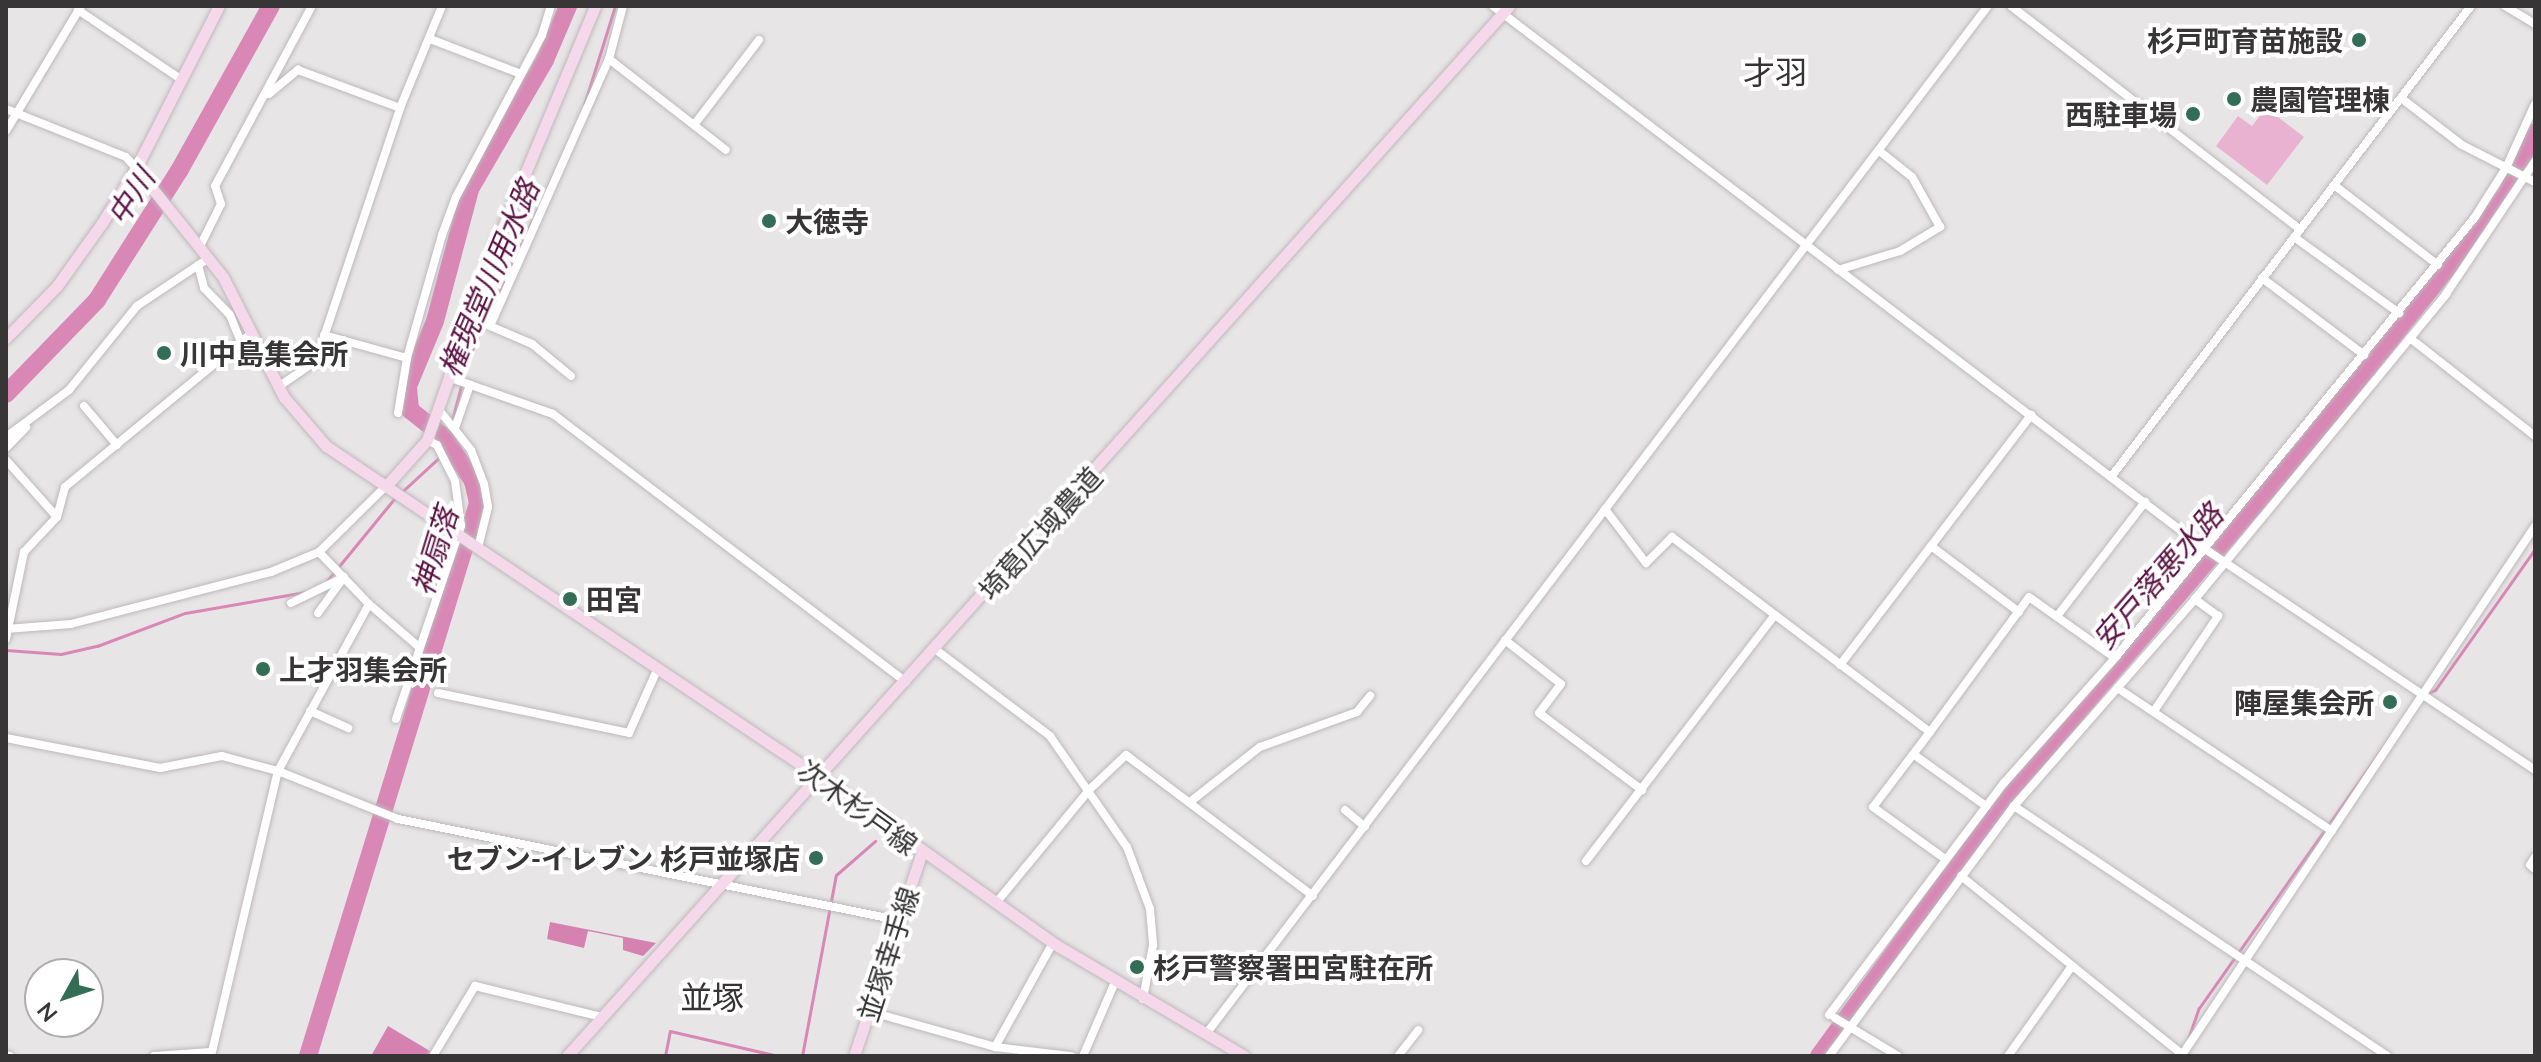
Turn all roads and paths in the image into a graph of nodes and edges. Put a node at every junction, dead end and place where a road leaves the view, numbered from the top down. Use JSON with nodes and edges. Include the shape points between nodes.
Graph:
{"nodes":[{"id":1,"x":219,"y":6,"type":"edge"},
{"id":2,"x":312,"y":6,"type":"edge"},
{"id":3,"x":442,"y":6,"type":"edge"},
{"id":4,"x":551,"y":6,"type":"edge"},
{"id":5,"x":595,"y":6,"type":"edge"},
{"id":6,"x":623,"y":6,"type":"edge"},
{"id":7,"x":1988,"y":6,"type":"edge"},
{"id":8,"x":2011,"y":6,"type":"edge"},
{"id":9,"x":2471,"y":6,"type":"edge"},
{"id":10,"x":2505,"y":6,"type":"edge"},
{"id":11,"x":80,"y":8,"type":"edge"},
{"id":12,"x":1502,"y":9,"type":"edge"},
{"id":13,"x":2535,"y":24,"type":"edge"},
{"id":14,"x":430,"y":39,"type":"junction"},
{"id":15,"x":759,"y":40,"type":"dead end"},
{"id":16,"x":609,"y":59,"type":"junction"},
{"id":17,"x":521,"y":74,"type":"junction"},
{"id":18,"x":182,"y":80,"type":"junction"},
{"id":19,"x":2401,"y":98,"type":"junction"},
{"id":20,"x":264,"y":99,"type":"junction"},
{"id":21,"x":2535,"y":104,"type":"edge"},
{"id":22,"x":400,"y":108,"type":"junction"},
{"id":23,"x":6,"y":109,"type":"edge"},
{"id":24,"x":16,"y":114,"type":"junction"},
{"id":25,"x":694,"y":125,"type":"junction"},
{"id":26,"x":6,"y":131,"type":"edge"},
{"id":27,"x":726,"y":150,"type":"dead end"},
{"id":28,"x":1878,"y":150,"type":"junction"},
{"id":29,"x":2535,"y":161,"type":"edge"},
{"id":30,"x":136,"y":168,"type":"junction"},
{"id":31,"x":2508,"y":169,"type":"junction"},
{"id":32,"x":2528,"y":179,"type":"edge"},
{"id":33,"x":2334,"y":185,"type":"junction"},
{"id":34,"x":2297,"y":233,"type":"junction"},
{"id":35,"x":199,"y":244,"type":"junction"},
{"id":36,"x":1806,"y":245,"type":"junction"},
{"id":37,"x":209,"y":258,"type":"junction"},
{"id":38,"x":198,"y":265,"type":"junction"},
{"id":39,"x":2438,"y":265,"type":"junction"},
{"id":40,"x":1838,"y":270,"type":"junction"},
{"id":41,"x":2262,"y":278,"type":"junction"},
{"id":42,"x":2399,"y":313,"type":"junction"},
{"id":43,"x":252,"y":333,"type":"junction"},
{"id":44,"x":324,"y":335,"type":"junction"},
{"id":45,"x":6,"y":338,"type":"edge"},
{"id":46,"x":2410,"y":338,"type":"junction"},
{"id":47,"x":241,"y":342,"type":"junction"},
{"id":48,"x":2364,"y":355,"type":"junction"},
{"id":49,"x":407,"y":358,"type":"junction"},
{"id":50,"x":571,"y":376,"type":"dead end"},
{"id":51,"x":448,"y":377,"type":"junction"},
{"id":52,"x":470,"y":385,"type":"junction"},
{"id":53,"x":278,"y":387,"type":"junction"},
{"id":54,"x":84,"y":406,"type":"dead end"},
{"id":55,"x":439,"y":410,"type":"junction"},
{"id":56,"x":398,"y":413,"type":"dead end"},
{"id":57,"x":2031,"y":415,"type":"junction"},
{"id":58,"x":32,"y":420,"type":"junction"},
{"id":59,"x":455,"y":428,"type":"junction"},
{"id":60,"x":2535,"y":436,"type":"edge"},
{"id":61,"x":6,"y":437,"type":"edge"},
{"id":62,"x":427,"y":440,"type":"junction"},
{"id":63,"x":117,"y":445,"type":"junction"},
{"id":64,"x":6,"y":448,"type":"edge"},
{"id":65,"x":6,"y":460,"type":"edge"},
{"id":66,"x":2111,"y":477,"type":"junction"},
{"id":67,"x":387,"y":485,"type":"junction"},
{"id":68,"x":2145,"y":502,"type":"junction"},
{"id":69,"x":1605,"y":509,"type":"junction"},
{"id":70,"x":57,"y":517,"type":"junction"},
{"id":71,"x":2535,"y":526,"type":"edge"},
{"id":72,"x":458,"y":534,"type":"junction"},
{"id":73,"x":1931,"y":546,"type":"junction"},
{"id":74,"x":478,"y":548,"type":"junction"},
{"id":75,"x":2207,"y":550,"type":"junction"},
{"id":76,"x":319,"y":552,"type":"junction"},
{"id":77,"x":2222,"y":561,"type":"junction"},
{"id":78,"x":344,"y":577,"type":"junction"},
{"id":79,"x":2195,"y":599,"type":"junction"},
{"id":80,"x":291,"y":603,"type":"dead end"},
{"id":81,"x":369,"y":604,"type":"junction"},
{"id":82,"x":2019,"y":612,"type":"junction"},
{"id":83,"x":318,"y":613,"type":"dead end"},
{"id":84,"x":1775,"y":615,"type":"junction"},
{"id":85,"x":2058,"y":615,"type":"junction"},
{"id":86,"x":7,"y":629,"type":"edge"},
{"id":87,"x":6,"y":639,"type":"edge"},
{"id":88,"x":1505,"y":640,"type":"junction"},
{"id":89,"x":419,"y":647,"type":"junction"},
{"id":90,"x":935,"y":649,"type":"junction"},
{"id":91,"x":2115,"y":658,"type":"junction"},
{"id":92,"x":1840,"y":665,"type":"junction"},
{"id":93,"x":657,"y":670,"type":"junction"},
{"id":94,"x":906,"y":683,"type":"junction"},
{"id":95,"x":2119,"y":689,"type":"junction"},
{"id":96,"x":438,"y":693,"type":"dead end"},
{"id":97,"x":2422,"y":694,"type":"junction"},
{"id":98,"x":1370,"y":696,"type":"dead end"},
{"id":99,"x":310,"y":711,"type":"junction"},
{"id":100,"x":2154,"y":711,"type":"junction"},
{"id":101,"x":396,"y":719,"type":"dead end"},
{"id":102,"x":348,"y":728,"type":"dead end"},
{"id":103,"x":1930,"y":732,"type":"junction"},
{"id":104,"x":6,"y":738,"type":"edge"},
{"id":105,"x":1913,"y":754,"type":"junction"},
{"id":106,"x":2535,"y":770,"type":"edge"},
{"id":107,"x":278,"y":771,"type":"junction"},
{"id":108,"x":821,"y":778,"type":"junction"},
{"id":109,"x":1089,"y":790,"type":"junction"},
{"id":110,"x":1642,"y":790,"type":"junction"},
{"id":111,"x":1190,"y":802,"type":"junction"},
{"id":112,"x":1986,"y":806,"type":"junction"},
{"id":113,"x":2014,"y":806,"type":"junction"},
{"id":114,"x":1345,"y":810,"type":"dead end"},
{"id":115,"x":1365,"y":827,"type":"junction"},
{"id":116,"x":2332,"y":831,"type":"junction"},
{"id":117,"x":922,"y":852,"type":"junction"},
{"id":118,"x":2535,"y":857,"type":"edge"},
{"id":119,"x":1945,"y":859,"type":"junction"},
{"id":120,"x":1586,"y":861,"type":"dead end"},
{"id":121,"x":2535,"y":869,"type":"edge"},
{"id":122,"x":1961,"y":876,"type":"junction"},
{"id":123,"x":723,"y":884,"type":"junction"},
{"id":124,"x":1313,"y":896,"type":"junction"},
{"id":125,"x":996,"y":903,"type":"junction"},
{"id":126,"x":898,"y":920,"type":"junction"},
{"id":127,"x":1053,"y":943,"type":"junction"},
{"id":128,"x":2245,"y":961,"type":"junction"},
{"id":129,"x":2072,"y":966,"type":"junction"},
{"id":130,"x":1115,"y":982,"type":"junction"},
{"id":131,"x":1143,"y":999,"type":"junction"},
{"id":132,"x":868,"y":1011,"type":"junction"},
{"id":133,"x":602,"y":1017,"type":"junction"},
{"id":134,"x":1848,"y":1027,"type":"junction"},
{"id":135,"x":1418,"y":1030,"type":"dead end"},
{"id":136,"x":1206,"y":1034,"type":"junction"},
{"id":137,"x":995,"y":1047,"type":"junction"},
{"id":138,"x":211,"y":1054,"type":"edge"},
{"id":139,"x":2183,"y":1055,"type":"edge"},
{"id":140,"x":154,"y":1056,"type":"edge"},
{"id":141,"x":433,"y":1056,"type":"edge"},
{"id":142,"x":567,"y":1056,"type":"edge"},
{"id":143,"x":854,"y":1056,"type":"edge"},
{"id":144,"x":1071,"y":1056,"type":"edge"},
{"id":145,"x":1083,"y":1056,"type":"edge"},
{"id":146,"x":1244,"y":1056,"type":"edge"},
{"id":147,"x":1398,"y":1056,"type":"edge"},
{"id":148,"x":1829,"y":1056,"type":"edge"},
{"id":149,"x":1898,"y":1056,"type":"edge"},
{"id":150,"x":2008,"y":1056,"type":"edge"},
{"id":151,"x":2387,"y":1056,"type":"edge"}],
"edges":[{"from":1,"to":18,"type":"main road"},
{"from":2,"to":20,"type":"street"},
{"from":3,"to":14,"type":"street"},
{"from":4,"to":17,"type":"street"},
{"from":5,"to":51,"type":"main road","via":[[496,243]]},
{"from":6,"to":16,"type":"street"},
{"from":7,"to":28,"type":"street"},
{"from":8,"to":34,"type":"street"},
{"from":9,"to":19,"type":"street"},
{"from":10,"to":13,"type":"street"},
{"from":11,"to":18,"type":"street"},
{"from":11,"to":24,"type":"street"},
{"from":12,"to":36,"type":"street"},
{"from":12,"to":90,"type":"main road","name":"埼葛広域農道"},
{"from":14,"to":17,"type":"street"},
{"from":14,"to":22,"type":"street"},
{"from":15,"to":25,"type":"street"},
{"from":16,"to":25,"type":"street"},
{"from":16,"to":50,"type":"street","via":[[490,326],[532,344]]},
{"from":17,"to":49,"type":"street","via":[[456,197]]},
{"from":18,"to":30,"type":"main road"},
{"from":19,"to":31,"type":"street","via":[[2462,145]]},
{"from":19,"to":33,"type":"street"},
{"from":20,"to":22,"type":"street","via":[[298,70]]},
{"from":20,"to":35,"type":"street","via":[[215,186],[221,204]]},
{"from":21,"to":31,"type":"street"},
{"from":22,"to":44,"type":"street"},
{"from":23,"to":24,"type":"street"},
{"from":24,"to":26,"type":"street"},
{"from":24,"to":30,"type":"street","via":[[126,157]]},
{"from":25,"to":27,"type":"street"},
{"from":28,"to":36,"type":"street"},
{"from":28,"to":40,"type":"street","via":[[1912,177],[1940,227],[1900,251]]},
{"from":29,"to":32,"type":"street"},
{"from":30,"to":35,"type":"main road"},
{"from":30,"to":45,"type":"main road","via":[[72,266]]},
{"from":31,"to":32,"type":"street"},
{"from":31,"to":39,"type":"street"},
{"from":32,"to":46,"type":"street"},
{"from":33,"to":34,"type":"street"},
{"from":33,"to":39,"type":"street"},
{"from":34,"to":41,"type":"street"},
{"from":34,"to":42,"type":"street"},
{"from":35,"to":37,"type":"main road"},
{"from":36,"to":40,"type":"street"},
{"from":36,"to":69,"type":"street"},
{"from":37,"to":38,"type":"street"},
{"from":37,"to":43,"type":"main road"},
{"from":38,"to":47,"type":"street","via":[[204,288],[230,315]]},
{"from":38,"to":58,"type":"street","via":[[137,306],[86,373]]},
{"from":39,"to":42,"type":"street"},
{"from":40,"to":57,"type":"street"},
{"from":41,"to":48,"type":"street"},
{"from":41,"to":66,"type":"street"},
{"from":42,"to":48,"type":"street"},
{"from":43,"to":47,"type":"street"},
{"from":43,"to":53,"type":"main road"},
{"from":44,"to":49,"type":"street"},
{"from":44,"to":53,"type":"street","via":[[316,361]]},
{"from":46,"to":60,"type":"street"},
{"from":46,"to":77,"type":"street"},
{"from":47,"to":63,"type":"street"},
{"from":48,"to":75,"type":"street"},
{"from":49,"to":56,"type":"street"},
{"from":51,"to":52,"type":"street"},
{"from":51,"to":55,"type":"main road"},
{"from":52,"to":59,"type":"street"},
{"from":52,"to":94,"type":"street","via":[[553,414]]},
{"from":53,"to":67,"type":"main road","via":[[320,441]]},
{"from":54,"to":63,"type":"street"},
{"from":55,"to":59,"type":"street"},
{"from":55,"to":62,"type":"main road"},
{"from":57,"to":66,"type":"street"},
{"from":57,"to":73,"type":"street"},
{"from":58,"to":61,"type":"street"},
{"from":58,"to":64,"type":"street"},
{"from":59,"to":74,"type":"street","via":[[471,450],[487,496]]},
{"from":62,"to":67,"type":"main road"},
{"from":62,"to":72,"type":"street","via":[[437,445],[459,491]]},
{"from":63,"to":70,"type":"street","via":[[65,487]]},
{"from":65,"to":70,"type":"street"},
{"from":66,"to":68,"type":"street"},
{"from":67,"to":72,"type":"main road"},
{"from":67,"to":76,"type":"street"},
{"from":68,"to":75,"type":"street"},
{"from":68,"to":85,"type":"street"},
{"from":69,"to":84,"type":"street","via":[[1646,563],[1672,537]]},
{"from":69,"to":88,"type":"street"},
{"from":70,"to":86,"type":"street","via":[[24,552]]},
{"from":71,"to":97,"type":"street"},
{"from":72,"to":74,"type":"main road","name":"次木杉戸線"},
{"from":72,"to":89,"type":"street"},
{"from":73,"to":82,"type":"street"},
{"from":73,"to":92,"type":"street"},
{"from":74,"to":93,"type":"main road","name":"次木杉戸線"},
{"from":75,"to":77,"type":"street"},
{"from":75,"to":91,"type":"street"},
{"from":76,"to":78,"type":"street"},
{"from":76,"to":86,"type":"street","via":[[271,572],[71,624]]},
{"from":77,"to":79,"type":"street"},
{"from":77,"to":97,"type":"street"},
{"from":78,"to":80,"type":"street"},
{"from":78,"to":81,"type":"street"},
{"from":78,"to":83,"type":"street"},
{"from":79,"to":95,"type":"street"},
{"from":79,"to":100,"type":"street","via":[[2218,616]]},
{"from":81,"to":89,"type":"street"},
{"from":81,"to":99,"type":"street"},
{"from":82,"to":85,"type":"street","via":[[2029,597]]},
{"from":82,"to":103,"type":"street"},
{"from":84,"to":92,"type":"street"},
{"from":84,"to":110,"type":"street"},
{"from":85,"to":91,"type":"street"},
{"from":86,"to":87,"type":"street"},
{"from":88,"to":110,"type":"street","via":[[1561,684],[1539,713]]},
{"from":88,"to":115,"type":"street"},
{"from":89,"to":101,"type":"street"},
{"from":90,"to":94,"type":"main road","name":"埼葛広域農道"},
{"from":90,"to":109,"type":"street","via":[[1050,736]]},
{"from":91,"to":112,"type":"street"},
{"from":92,"to":103,"type":"street"},
{"from":93,"to":96,"type":"street","via":[[629,733]]},
{"from":93,"to":108,"type":"main road","name":"次木杉戸線"},
{"from":94,"to":108,"type":"main road","name":"埼葛広域農道"},
{"from":95,"to":100,"type":"street"},
{"from":95,"to":113,"type":"street"},
{"from":97,"to":106,"type":"street"},
{"from":97,"to":116,"type":"street"},
{"from":98,"to":111,"type":"street","via":[[1357,712],[1260,747]]},
{"from":99,"to":102,"type":"street"},
{"from":99,"to":107,"type":"street"},
{"from":100,"to":116,"type":"street"},
{"from":103,"to":105,"type":"street"},
{"from":104,"to":107,"type":"street","via":[[160,768],[222,756]]},
{"from":105,"to":112,"type":"street"},
{"from":105,"to":119,"type":"street","via":[[1873,807]]},
{"from":107,"to":123,"type":"street","via":[[398,819]]},
{"from":107,"to":138,"type":"street"},
{"from":108,"to":117,"type":"main road","name":"次木杉戸線"},
{"from":108,"to":123,"type":"main road","name":"埼葛広域農道"},
{"from":109,"to":111,"type":"street","via":[[1126,755]]},
{"from":109,"to":125,"type":"street"},
{"from":109,"to":131,"type":"street","via":[[1127,847],[1150,909],[1153,945]]},
{"from":110,"to":120,"type":"street"},
{"from":111,"to":124,"type":"street"},
{"from":112,"to":119,"type":"street"},
{"from":113,"to":122,"type":"street"},
{"from":113,"to":128,"type":"street"},
{"from":114,"to":115,"type":"street"},
{"from":115,"to":124,"type":"street"},
{"from":116,"to":128,"type":"street"},
{"from":117,"to":125,"type":"main road","name":"次木杉戸線"},
{"from":117,"to":126,"type":"main road","name":"並塚幸手線"},
{"from":118,"to":121,"type":"street","via":[[2530,865]]},
{"from":119,"to":134,"type":"street","via":[[1832,1017]]},
{"from":122,"to":129,"type":"street"},
{"from":122,"to":134,"type":"street"},
{"from":123,"to":126,"type":"street"},
{"from":123,"to":133,"type":"main road","name":"埼葛広域農道"},
{"from":124,"to":136,"type":"street"},
{"from":125,"to":127,"type":"main road","name":"次木杉戸線"},
{"from":126,"to":132,"type":"main road","name":"並塚幸手線"},
{"from":127,"to":130,"type":"main road","name":"次木杉戸線"},
{"from":127,"to":137,"type":"street"},
{"from":128,"to":139,"type":"street"},
{"from":128,"to":151,"type":"street"},
{"from":129,"to":139,"type":"street"},
{"from":129,"to":150,"type":"street"},
{"from":130,"to":131,"type":"main road","name":"次木杉戸線"},
{"from":130,"to":145,"type":"street"},
{"from":131,"to":136,"type":"main road","name":"次木杉戸線"},
{"from":132,"to":137,"type":"street"},
{"from":132,"to":143,"type":"main road","name":"並塚幸手線"},
{"from":133,"to":141,"type":"street","via":[[475,986]]},
{"from":133,"to":142,"type":"main road","name":"埼葛広域農道"},
{"from":134,"to":148,"type":"street"},
{"from":134,"to":149,"type":"street"},
{"from":135,"to":147,"type":"street"},
{"from":136,"to":146,"type":"main road","name":"次木杉戸線"},
{"from":137,"to":144,"type":"street"},
{"from":138,"to":140,"type":"street"}]}
